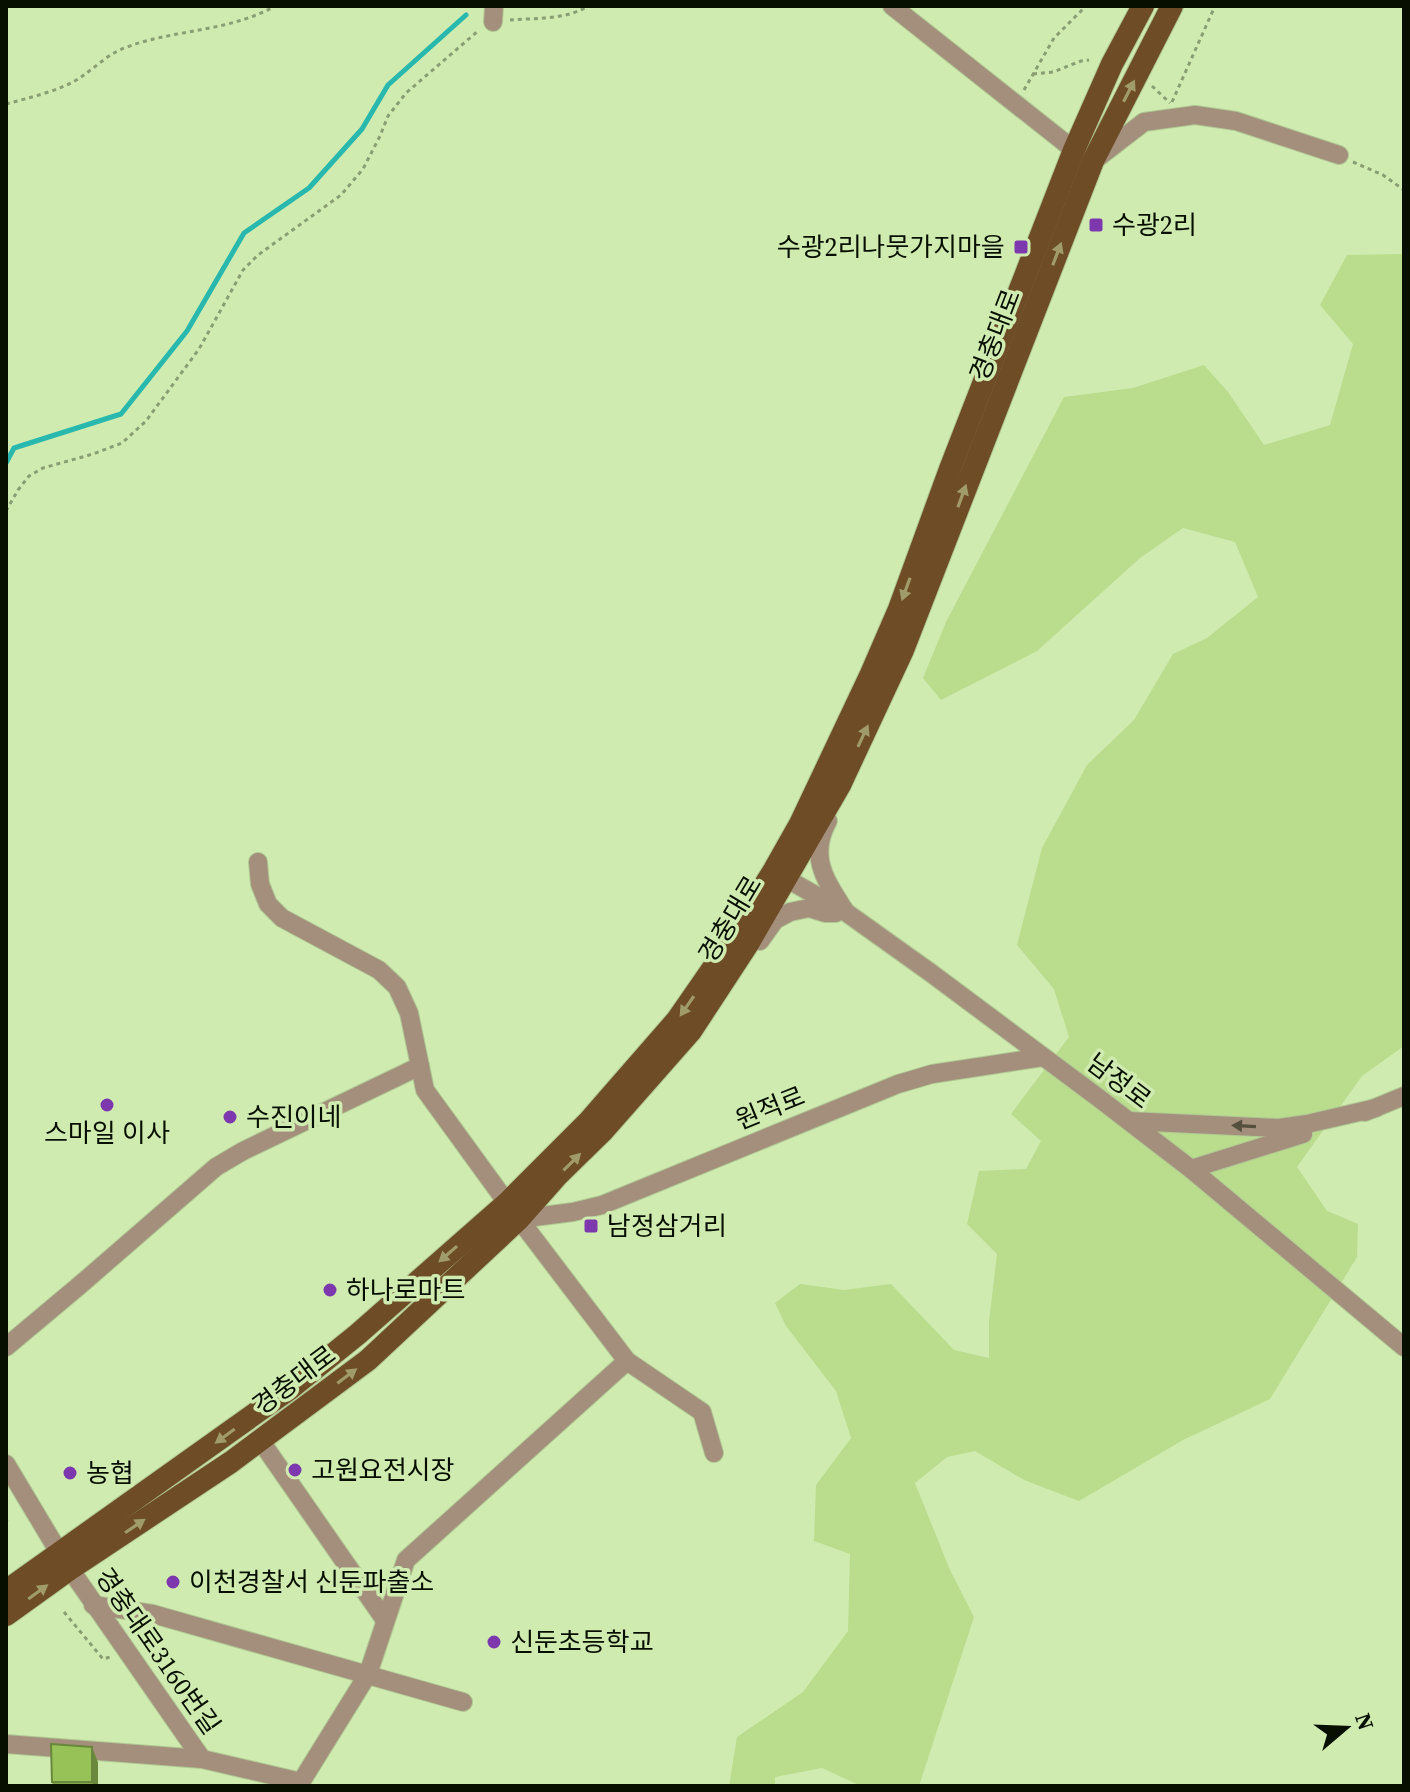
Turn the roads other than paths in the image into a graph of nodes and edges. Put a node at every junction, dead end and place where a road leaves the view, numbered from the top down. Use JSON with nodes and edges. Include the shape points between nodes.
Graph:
{"nodes":[{"id":1,"x":892,"y":6,"type":"edge"},
{"id":2,"x":1143,"y":6,"type":"edge"},
{"id":3,"x":1172,"y":6,"type":"edge"},
{"id":4,"x":1084,"y":155,"type":"junction"},
{"id":5,"x":1339,"y":155,"type":"road end"},
{"id":6,"x":840,"y":785,"type":"junction"},
{"id":7,"x":258,"y":862,"type":"dead end"},
{"id":8,"x":781,"y":874,"type":"junction"},
{"id":9,"x":847,"y":913,"type":"junction"},
{"id":10,"x":732,"y":970,"type":"junction"},
{"id":11,"x":1043,"y":1057,"type":"junction"},
{"id":12,"x":420,"y":1066,"type":"junction"},
{"id":13,"x":1404,"y":1096,"type":"edge"},
{"id":14,"x":1376,"y":1108,"type":"junction"},
{"id":15,"x":1128,"y":1121,"type":"junction"},
{"id":16,"x":1191,"y":1169,"type":"junction"},
{"id":17,"x":513,"y":1211,"type":"junction"},
{"id":18,"x":6,"y":1347,"type":"edge"},
{"id":19,"x":1404,"y":1347,"type":"edge"},
{"id":20,"x":627,"y":1361,"type":"junction"},
{"id":21,"x":260,"y":1440,"type":"junction"},
{"id":22,"x":714,"y":1453,"type":"dead end"},
{"id":23,"x":6,"y":1464,"type":"edge"},
{"id":24,"x":65,"y":1561,"type":"junction"},
{"id":25,"x":6,"y":1591,"type":"edge"},
{"id":26,"x":93,"y":1605,"type":"junction"},
{"id":27,"x":6,"y":1615,"type":"edge"},
{"id":28,"x":385,"y":1620,"type":"junction"},
{"id":29,"x":368,"y":1674,"type":"junction"},
{"id":30,"x":463,"y":1702,"type":"dead end"},
{"id":31,"x":6,"y":1744,"type":"edge"},
{"id":32,"x":202,"y":1759,"type":"junction"},
{"id":33,"x":300,"y":1784,"type":"edge"}],
"edges":[{"from":1,"to":4,"type":"street"},
{"from":2,"to":4,"type":"main road","name":"경충대로","via":[[1112,64]]},
{"from":4,"to":3,"type":"main road","name":"경충대로","one_way":true},
{"from":4,"to":5,"type":"street","via":[[1144,122],[1195,115],[1236,121]]},
{"from":6,"to":4,"type":"main road","name":"경충대로","one_way":true,"via":[[903,650]]},
{"from":4,"to":8,"type":"main road","name":"경충대로","one_way":true,"via":[[950,469],[899,609]]},
{"from":6,"to":8,"type":"main road","name":"경충대로"},
{"from":6,"to":9,"type":"street","via":[[841,800],[825,827],[818,860]]},
{"from":7,"to":12,"type":"street","via":[[268,904],[282,918],[379,970],[397,987],[409,1013]]},
{"from":8,"to":9,"type":"street","name":"남정로"},
{"from":8,"to":10,"type":"main road","name":"경충대로"},
{"from":8,"to":17,"type":"main road","name":"경충대로","one_way":true,"via":[[677,1020]]},
{"from":9,"to":10,"type":"street","via":[[809,908],[790,912],[775,920],[742,967]]},
{"from":9,"to":11,"type":"street","name":"남정로"},
{"from":17,"to":10,"type":"main road","name":"경충대로","one_way":true,"via":[[602,1132],[691,1031]]},
{"from":11,"to":15,"type":"street","name":"남정로"},
{"from":11,"to":17,"type":"street","name":"원적로","via":[[970,1066],[898,1084],[602,1205],[573,1212]]},
{"from":12,"to":17,"type":"street","via":[[425,1090]]},
{"from":12,"to":18,"type":"street","via":[[216,1167]]},
{"from":13,"to":14,"type":"street"},
{"from":14,"to":15,"type":"street","one_way":true,"via":[[1279,1128]]},
{"from":14,"to":16,"type":"street"},
{"from":15,"to":16,"type":"street","name":"남정로"},
{"from":16,"to":19,"type":"street","name":"남정로"},
{"from":17,"to":20,"type":"street"},
{"from":21,"to":17,"type":"main road","name":"경충대로","one_way":true,"via":[[368,1360]]},
{"from":17,"to":24,"type":"main road","name":"경충대로","one_way":true},
{"from":20,"to":22,"type":"street","via":[[702,1412]]},
{"from":20,"to":28,"type":"street","via":[[406,1560]]},
{"from":24,"to":21,"type":"main road","name":"경충대로","one_way":true},
{"from":21,"to":28,"type":"street"},
{"from":23,"to":24,"type":"street","name":"경충대로3160번길"},
{"from":24,"to":25,"type":"main road","name":"경충대로"},
{"from":24,"to":26,"type":"street","name":"경충대로3160번길"},
{"from":27,"to":24,"type":"main road","name":"경충대로","one_way":true},
{"from":26,"to":29,"type":"street","via":[[153,1614]]},
{"from":26,"to":32,"type":"street","name":"경충대로3160번길"},
{"from":28,"to":29,"type":"street"},
{"from":29,"to":30,"type":"street"},
{"from":29,"to":33,"type":"street"},
{"from":31,"to":32,"type":"street"},
{"from":32,"to":33,"type":"street","name":"경충대로3160번길"}]}
